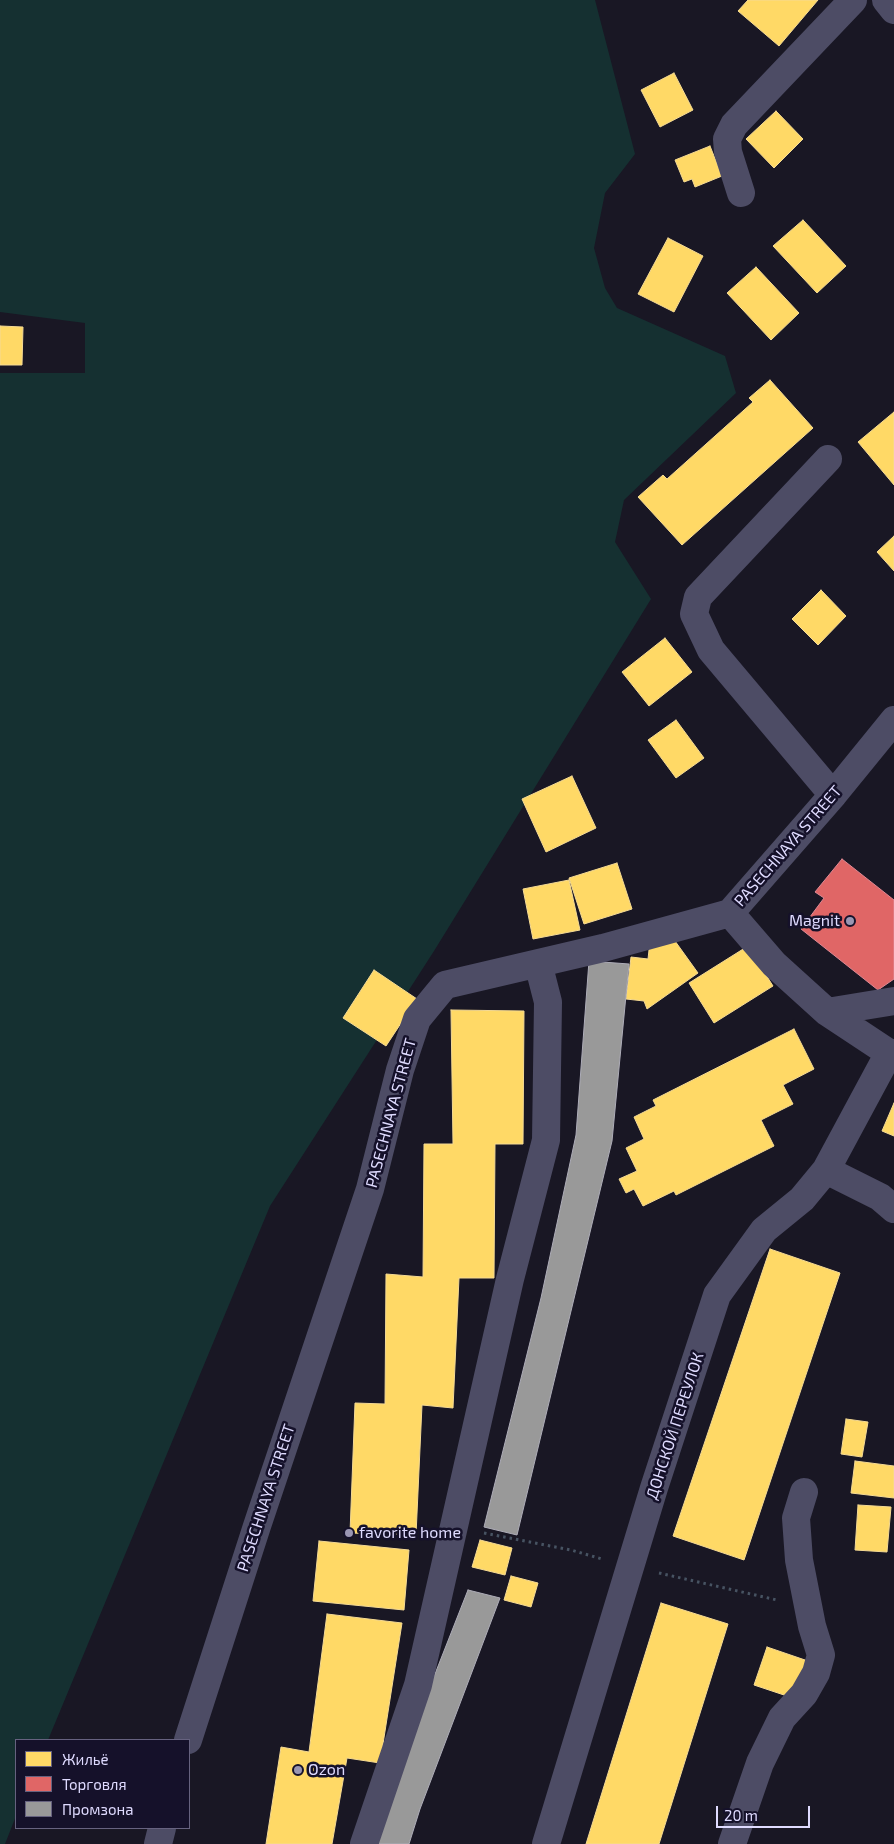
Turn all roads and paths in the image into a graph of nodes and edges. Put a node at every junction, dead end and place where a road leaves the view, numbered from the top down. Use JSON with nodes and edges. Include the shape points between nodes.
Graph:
{"nodes":[{"id":1,"x":853,"y":0,"type":"edge"},
{"id":2,"x":886,"y":0,"type":"edge"},
{"id":3,"x":894,"y":10,"type":"edge"},
{"id":4,"x":741,"y":193,"type":"dead end"},
{"id":5,"x":828,"y":459,"type":"dead end"},
{"id":6,"x":894,"y":720,"type":"edge"},
{"id":7,"x":833,"y":796,"type":"junction"},
{"id":8,"x":730,"y":913,"type":"junction"},
{"id":9,"x":538,"y":963,"type":"junction"},
{"id":10,"x":894,"y":1001,"type":"edge"},
{"id":11,"x":827,"y":1012,"type":"junction"},
{"id":12,"x":892,"y":1053,"type":"edge"},
{"id":13,"x":826,"y":1170,"type":"junction"},
{"id":14,"x":894,"y":1209,"type":"edge"},
{"id":15,"x":804,"y":1492,"type":"dead end"},
{"id":16,"x":454,"y":1528,"type":"junction"},
{"id":17,"x":630,"y":1566,"type":"junction"},
{"id":18,"x":809,"y":1608,"type":"junction"},
{"id":19,"x":188,"y":1739,"type":"edge"},
{"id":20,"x":162,"y":1829,"type":"edge"},
{"id":21,"x":158,"y":1844,"type":"edge"},
{"id":22,"x":364,"y":1844,"type":"edge"},
{"id":23,"x":546,"y":1844,"type":"edge"},
{"id":24,"x":732,"y":1844,"type":"edge"}],
"edges":[{"from":1,"to":4,"type":"street","via":[[734,125],[727,139],[728,152]]},
{"from":2,"to":3,"type":"street"},
{"from":5,"to":7,"type":"street","via":[[698,597],[694,614],[711,650]]},
{"from":6,"to":7,"type":"street","name":"PASECHNAYA STREET"},
{"from":7,"to":8,"type":"street","name":"PASECHNAYA STREET"},
{"from":8,"to":9,"type":"street","name":"PASECHNAYA STREET"},
{"from":8,"to":11,"type":"street","via":[[774,964]]},
{"from":9,"to":16,"type":"street","via":[[548,1002],[546,1140],[510,1279]]},
{"from":9,"to":19,"type":"street","name":"PASECHNAYA STREET","via":[[445,984],[417,1020],[400,1070],[370,1189]]},
{"from":10,"to":11,"type":"street"},
{"from":11,"to":12,"type":"street"},
{"from":12,"to":13,"type":"street","name":"ДОНСКОЙ ПЕРЕУЛОК"},
{"from":13,"to":14,"type":"street","via":[[880,1197]]},
{"from":13,"to":17,"type":"street","name":"ДОНСКОЙ ПЕРЕУЛОК","via":[[802,1199],[764,1230],[717,1295]]},
{"from":15,"to":18,"type":"street","via":[[796,1518],[799,1560]]},
{"from":16,"to":17,"type":"path","via":[[571,1550]]},
{"from":16,"to":22,"type":"street","via":[[418,1685]]},
{"from":17,"to":18,"type":"path"},
{"from":17,"to":23,"type":"street","name":"ДОНСКОЙ ПЕРЕУЛОК"},
{"from":18,"to":24,"type":"street","via":[[821,1654],[816,1673],[804,1694],[782,1718],[760,1763]]},
{"from":20,"to":21,"type":"street"}]}
